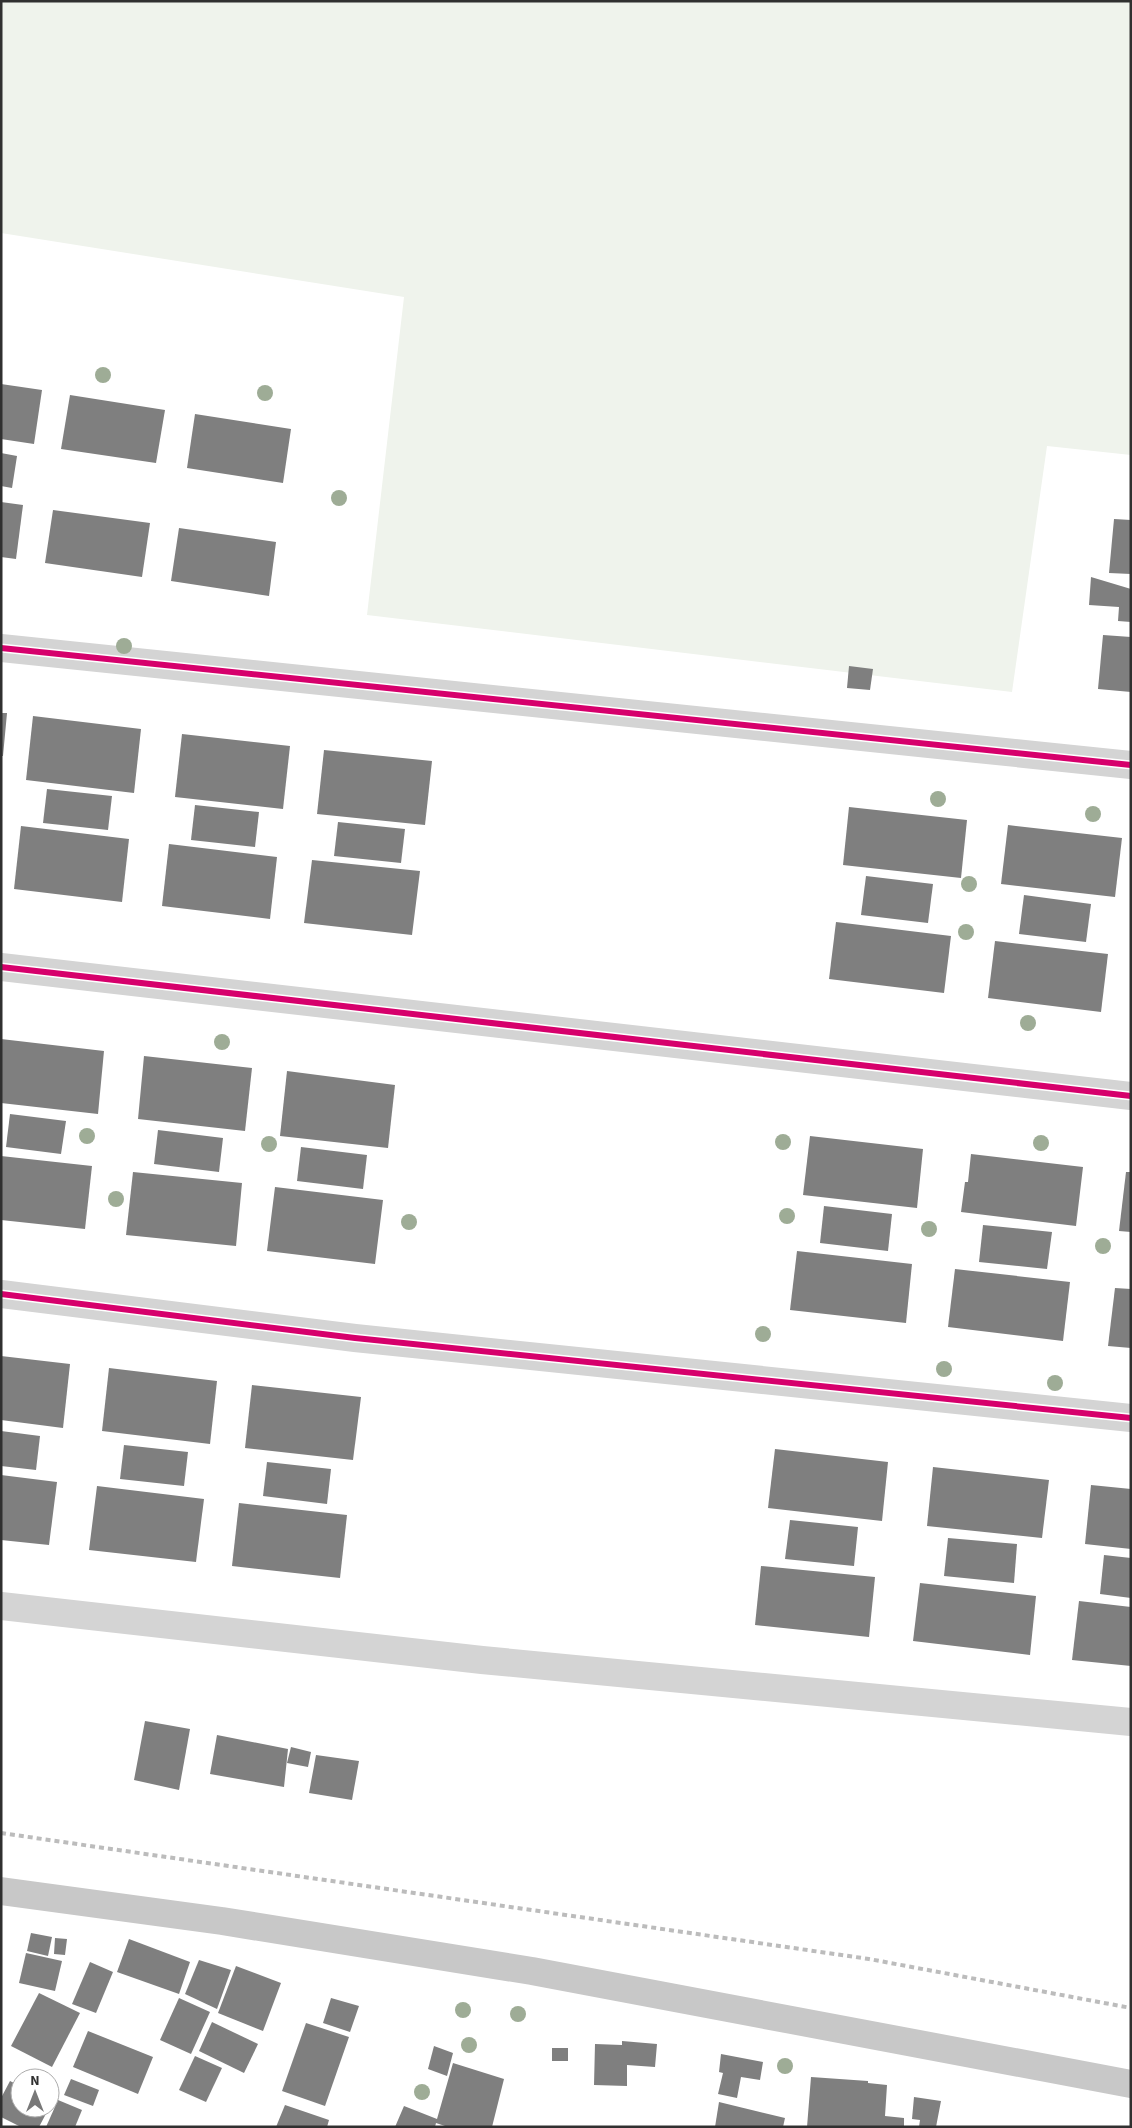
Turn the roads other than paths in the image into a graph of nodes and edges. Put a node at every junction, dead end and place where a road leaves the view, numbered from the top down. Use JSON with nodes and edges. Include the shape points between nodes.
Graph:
{"nodes":[{"id":1,"x":1,"y":648,"type":"edge"},
{"id":2,"x":1131,"y":765,"type":"edge"},
{"id":3,"x":1,"y":967,"type":"edge"},
{"id":4,"x":1131,"y":1096,"type":"edge"},
{"id":5,"x":1,"y":1294,"type":"edge"},
{"id":6,"x":1131,"y":1418,"type":"edge"},
{"id":7,"x":1,"y":1606,"type":"edge"},
{"id":8,"x":1131,"y":1722,"type":"edge"},
{"id":9,"x":1,"y":1890,"type":"edge"},
{"id":10,"x":1131,"y":2084,"type":"edge"}],
"edges":[{"from":1,"to":2,"type":"street"},
{"from":3,"to":4,"type":"street"},
{"from":5,"to":6,"type":"street","via":[[365,1339]]},
{"from":7,"to":8,"type":"street","via":[[482,1660]]},
{"from":9,"to":10,"type":"main road","via":[[222,1921],[532,1971]]}]}
